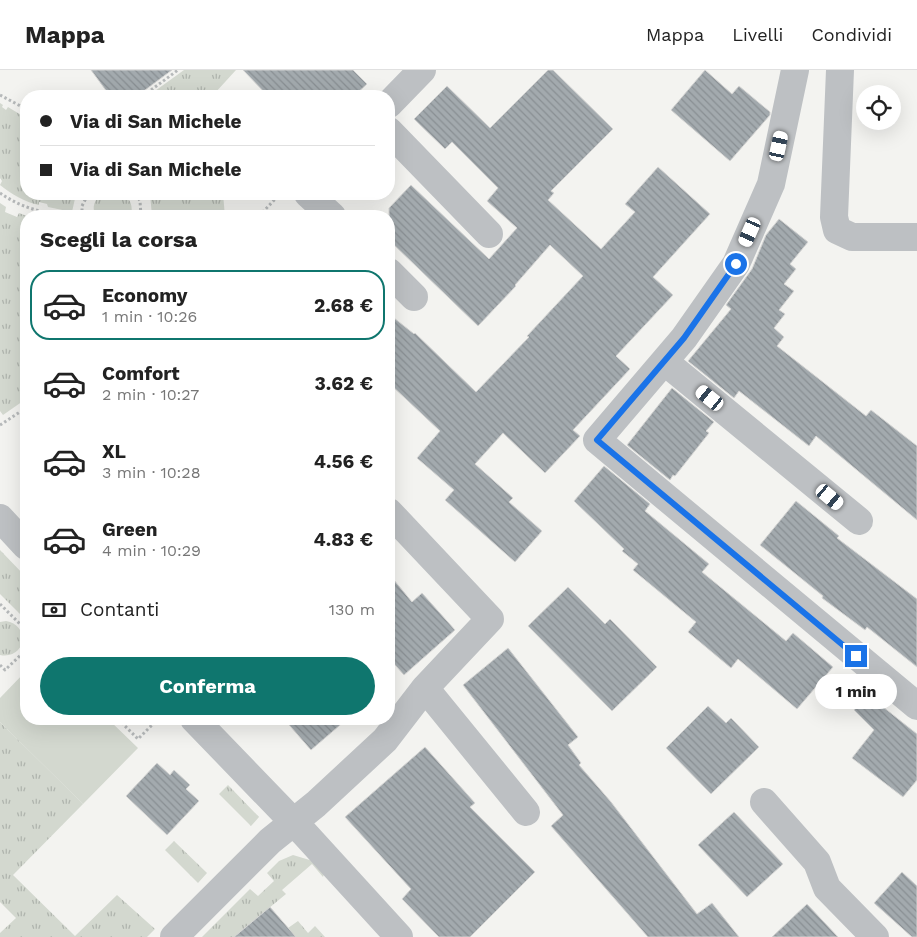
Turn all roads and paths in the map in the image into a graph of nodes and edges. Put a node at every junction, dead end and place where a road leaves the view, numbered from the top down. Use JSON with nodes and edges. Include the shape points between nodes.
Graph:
{"nodes":[{"id":1,"x":178,"y":70,"type":"edge"},
{"id":2,"x":422,"y":70,"type":"edge"},
{"id":3,"x":795,"y":70,"type":"edge"},
{"id":4,"x":840,"y":70,"type":"edge"},
{"id":5,"x":151,"y":90,"type":"edge"},
{"id":6,"x":0,"y":95,"type":"edge"},
{"id":7,"x":395,"y":98,"type":"edge"},
{"id":8,"x":20,"y":106,"type":"edge"},
{"id":9,"x":395,"y":137,"type":"edge"},
{"id":10,"x":0,"y":193,"type":"edge"},
{"id":11,"x":274,"y":200,"type":"edge"},
{"id":12,"x":315,"y":200,"type":"edge"},
{"id":13,"x":31,"y":210,"type":"edge"},
{"id":14,"x":265,"y":210,"type":"edge"},
{"id":15,"x":325,"y":210,"type":"edge"},
{"id":16,"x":488,"y":234,"type":"dead end"},
{"id":17,"x":917,"y":236,"type":"edge"},
{"id":18,"x":395,"y":278,"type":"edge"},
{"id":19,"x":414,"y":297,"type":"dead end"},
{"id":20,"x":665,"y":362,"type":"junction"},
{"id":21,"x":20,"y":412,"type":"edge"},
{"id":22,"x":0,"y":425,"type":"edge"},
{"id":23,"x":0,"y":518,"type":"edge"},
{"id":24,"x":395,"y":518,"type":"edge"},
{"id":25,"x":859,"y":521,"type":"dead end"},
{"id":26,"x":20,"y":540,"type":"edge"},
{"id":27,"x":0,"y":604,"type":"edge"},
{"id":28,"x":20,"y":624,"type":"edge"},
{"id":29,"x":20,"y":656,"type":"edge"},
{"id":30,"x":0,"y":665,"type":"edge"},
{"id":31,"x":425,"y":688,"type":"junction"},
{"id":32,"x":917,"y":706,"type":"edge"},
{"id":33,"x":124,"y":725,"type":"edge"},
{"id":34,"x":152,"y":725,"type":"edge"},
{"id":35,"x":200,"y":725,"type":"edge"},
{"id":36,"x":764,"y":802,"type":"dead end"},
{"id":37,"x":526,"y":812,"type":"dead end"},
{"id":38,"x":293,"y":822,"type":"junction"},
{"id":39,"x":174,"y":937,"type":"edge"},
{"id":40,"x":399,"y":937,"type":"edge"},
{"id":41,"x":875,"y":937,"type":"edge"}],
"edges":[{"from":1,"to":5,"type":"path"},
{"from":2,"to":7,"type":"street"},
{"from":3,"to":20,"type":"street","via":[[771,184],[736,264]]},
{"from":4,"to":17,"type":"street","via":[[834,217],[837,230],[852,236]]},
{"from":6,"to":8,"type":"path"},
{"from":9,"to":16,"type":"street"},
{"from":10,"to":13,"type":"path"},
{"from":11,"to":14,"type":"path"},
{"from":12,"to":15,"type":"street"},
{"from":18,"to":19,"type":"street"},
{"from":20,"to":25,"type":"street"},
{"from":20,"to":32,"type":"street","via":[[597,440]]},
{"from":21,"to":22,"type":"path"},
{"from":23,"to":26,"type":"street"},
{"from":24,"to":31,"type":"street","via":[[490,619]]},
{"from":27,"to":28,"type":"path"},
{"from":29,"to":30,"type":"path","via":[[5,670]]},
{"from":31,"to":37,"type":"street"},
{"from":31,"to":38,"type":"street","via":[[385,740]]},
{"from":33,"to":34,"type":"path","via":[[138,739]]},
{"from":35,"to":38,"type":"street"},
{"from":36,"to":41,"type":"street","via":[[817,862],[827,888]]},
{"from":38,"to":39,"type":"street"},
{"from":38,"to":40,"type":"street"}]}
